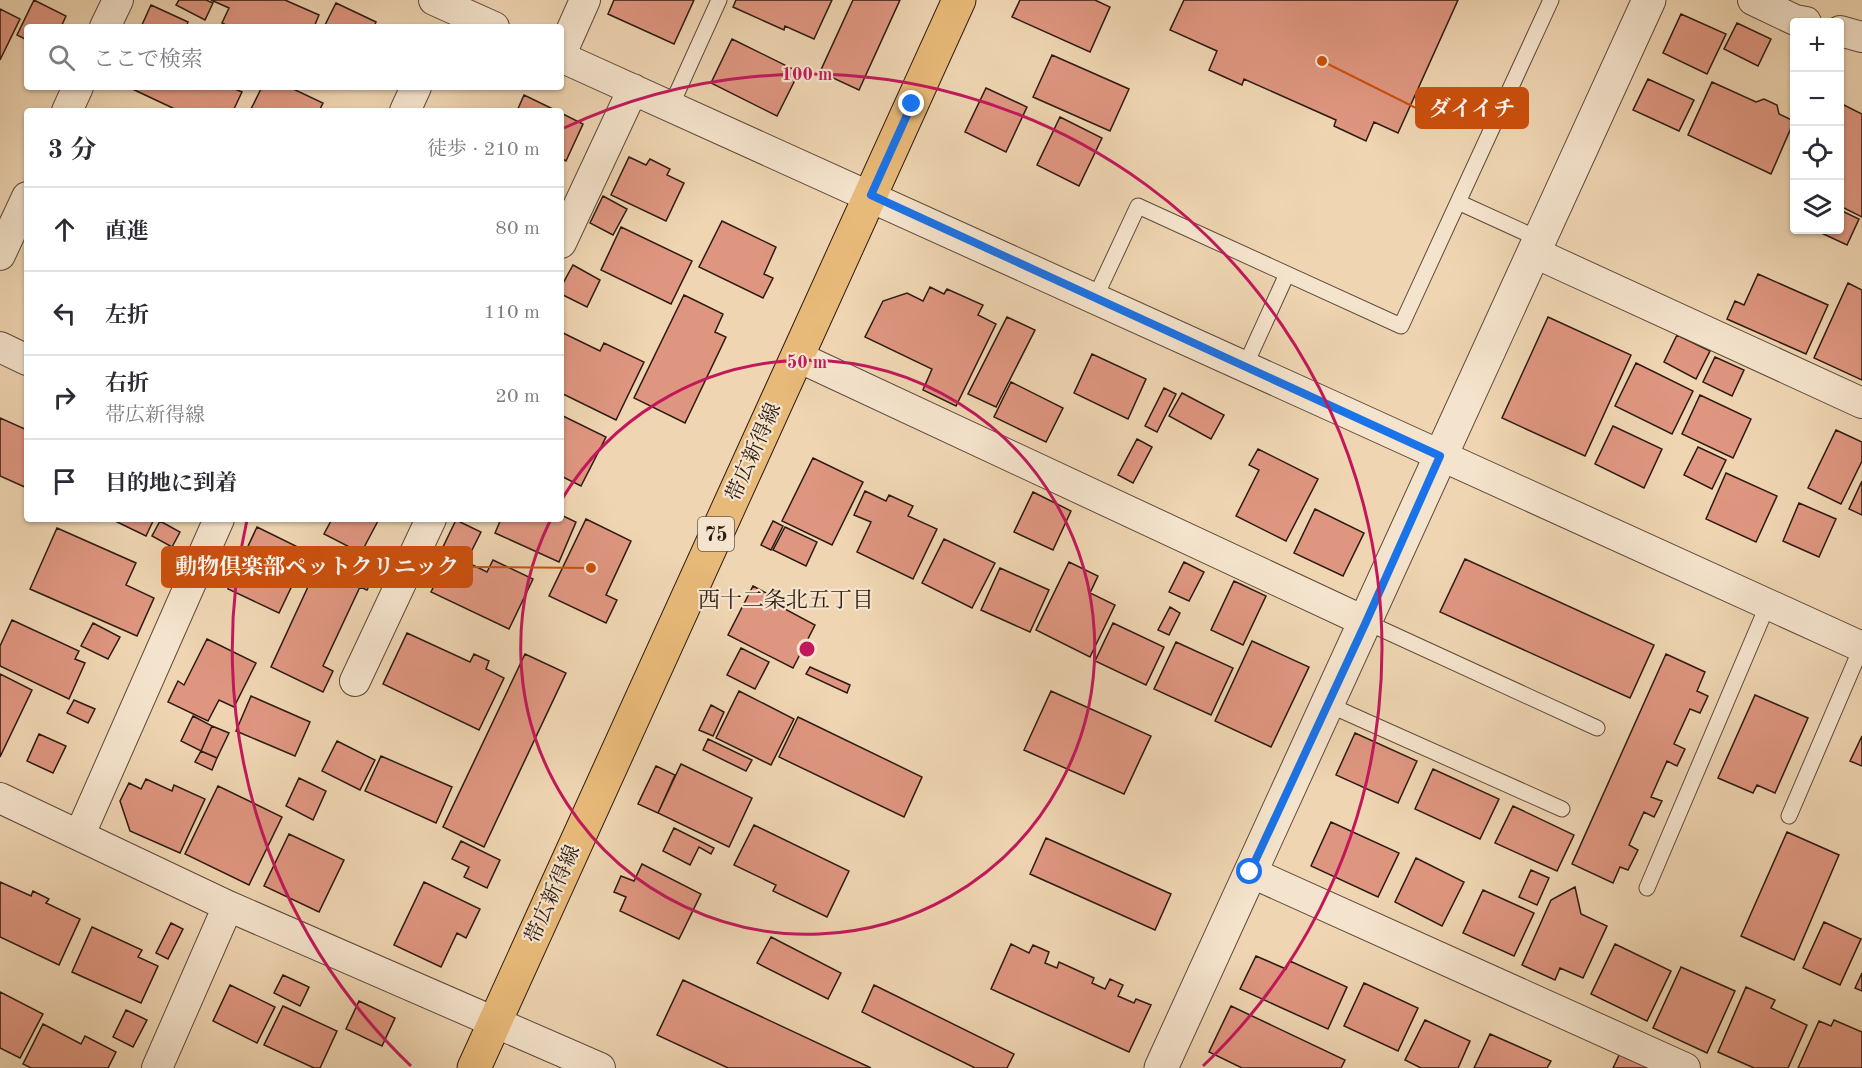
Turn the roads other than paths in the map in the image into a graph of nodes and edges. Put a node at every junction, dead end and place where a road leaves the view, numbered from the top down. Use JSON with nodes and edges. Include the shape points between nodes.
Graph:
{"nodes":[{"id":1,"x":118,"y":0,"type":"edge"},
{"id":2,"x":585,"y":0,"type":"edge"},
{"id":3,"x":719,"y":0,"type":"edge"},
{"id":4,"x":959,"y":0,"type":"edge"},
{"id":5,"x":1551,"y":0,"type":"edge"},
{"id":6,"x":1753,"y":0,"type":"edge"},
{"id":7,"x":1640,"y":3,"type":"edge"},
{"id":8,"x":443,"y":12,"type":"edge"},
{"id":9,"x":1791,"y":18,"type":"edge"},
{"id":10,"x":106,"y":24,"type":"edge"},
{"id":11,"x":484,"y":24,"type":"edge"},
{"id":12,"x":1844,"y":33,"type":"edge"},
{"id":13,"x":1862,"y":38,"type":"edge"},
{"id":14,"x":564,"y":48,"type":"edge"},
{"id":15,"x":564,"y":56,"type":"edge"},
{"id":16,"x":633,"y":89,"type":"junction"},
{"id":17,"x":77,"y":90,"type":"edge"},
{"id":18,"x":415,"y":90,"type":"edge"},
{"id":19,"x":671,"y":106,"type":"junction"},
{"id":20,"x":68,"y":108,"type":"edge"},
{"id":21,"x":406,"y":108,"type":"edge"},
{"id":22,"x":871,"y":195,"type":"junction"},
{"id":23,"x":1458,"y":202,"type":"junction"},
{"id":24,"x":24,"y":203,"type":"edge"},
{"id":25,"x":564,"y":237,"type":"edge"},
{"id":26,"x":1536,"y":246,"type":"junction"},
{"id":27,"x":0,"y":255,"type":"edge"},
{"id":28,"x":1287,"y":274,"type":"junction"},
{"id":29,"x":1095,"y":298,"type":"junction"},
{"id":30,"x":0,"y":347,"type":"edge"},
{"id":31,"x":796,"y":356,"type":"junction"},
{"id":32,"x":24,"y":359,"type":"edge"},
{"id":33,"x":1245,"y":366,"type":"junction"},
{"id":34,"x":1862,"y":404,"type":"edge"},
{"id":35,"x":1440,"y":456,"type":"junction"},
{"id":36,"x":218,"y":522,"type":"edge"},
{"id":37,"x":430,"y":522,"type":"edge"},
{"id":38,"x":1768,"y":604,"type":"junction"},
{"id":39,"x":1366,"y":622,"type":"junction"},
{"id":40,"x":1862,"y":646,"type":"edge"},
{"id":41,"x":355,"y":681,"type":"dead end"},
{"id":42,"x":1328,"y":704,"type":"junction"},
{"id":43,"x":1597,"y":728,"type":"dead end"},
{"id":44,"x":0,"y":798,"type":"edge"},
{"id":45,"x":1562,"y":809,"type":"dead end"},
{"id":46,"x":1789,"y":816,"type":"dead end"},
{"id":47,"x":80,"y":834,"type":"junction"},
{"id":48,"x":1250,"y":872,"type":"junction"},
{"id":49,"x":1647,"y":888,"type":"dead end"},
{"id":50,"x":228,"y":906,"type":"junction"},
{"id":51,"x":495,"y":1022,"type":"junction"},
{"id":52,"x":157,"y":1068,"type":"edge"},
{"id":53,"x":474,"y":1068,"type":"edge"},
{"id":54,"x":600,"y":1068,"type":"edge"},
{"id":55,"x":1161,"y":1068,"type":"edge"},
{"id":56,"x":1685,"y":1068,"type":"edge"}],
"edges":[{"from":1,"to":10,"type":"street"},
{"from":2,"to":14,"type":"street"},
{"from":3,"to":19,"type":"lane"},
{"from":4,"to":22,"type":"main road","name":"帯広新得線","number":"75"},
{"from":5,"to":23,"type":"lane"},
{"from":6,"to":9,"type":"street"},
{"from":7,"to":26,"type":"street"},
{"from":8,"to":11,"type":"street"},
{"from":12,"to":13,"type":"street"},
{"from":15,"to":16,"type":"street"},
{"from":16,"to":19,"type":"street"},
{"from":16,"to":25,"type":"street"},
{"from":17,"to":20,"type":"street"},
{"from":18,"to":21,"type":"street"},
{"from":19,"to":22,"type":"street"},
{"from":22,"to":29,"type":"street"},
{"from":22,"to":31,"type":"main road","name":"帯広新得線","number":"75"},
{"from":23,"to":26,"type":"lane"},
{"from":23,"to":28,"type":"lane","via":[[1401,326]]},
{"from":24,"to":27,"type":"street"},
{"from":26,"to":34,"type":"street"},
{"from":26,"to":35,"type":"street"},
{"from":28,"to":29,"type":"lane","via":[[1138,206]]},
{"from":28,"to":33,"type":"lane"},
{"from":29,"to":33,"type":"street"},
{"from":30,"to":32,"type":"street"},
{"from":31,"to":39,"type":"street"},
{"from":31,"to":51,"type":"main road","name":"帯広新得線","number":"75"},
{"from":33,"to":35,"type":"street"},
{"from":35,"to":38,"type":"street"},
{"from":35,"to":39,"type":"street"},
{"from":36,"to":47,"type":"street"},
{"from":37,"to":41,"type":"street"},
{"from":38,"to":40,"type":"street"},
{"from":38,"to":49,"type":"lane"},
{"from":39,"to":42,"type":"street"},
{"from":39,"to":43,"type":"lane"},
{"from":40,"to":46,"type":"lane"},
{"from":42,"to":45,"type":"lane"},
{"from":42,"to":48,"type":"street"},
{"from":44,"to":47,"type":"street"},
{"from":47,"to":50,"type":"street"},
{"from":48,"to":55,"type":"street"},
{"from":48,"to":56,"type":"street"},
{"from":50,"to":51,"type":"street"},
{"from":50,"to":52,"type":"street"},
{"from":51,"to":53,"type":"main road","name":"帯広新得線","number":"75"},
{"from":51,"to":54,"type":"street"}]}
